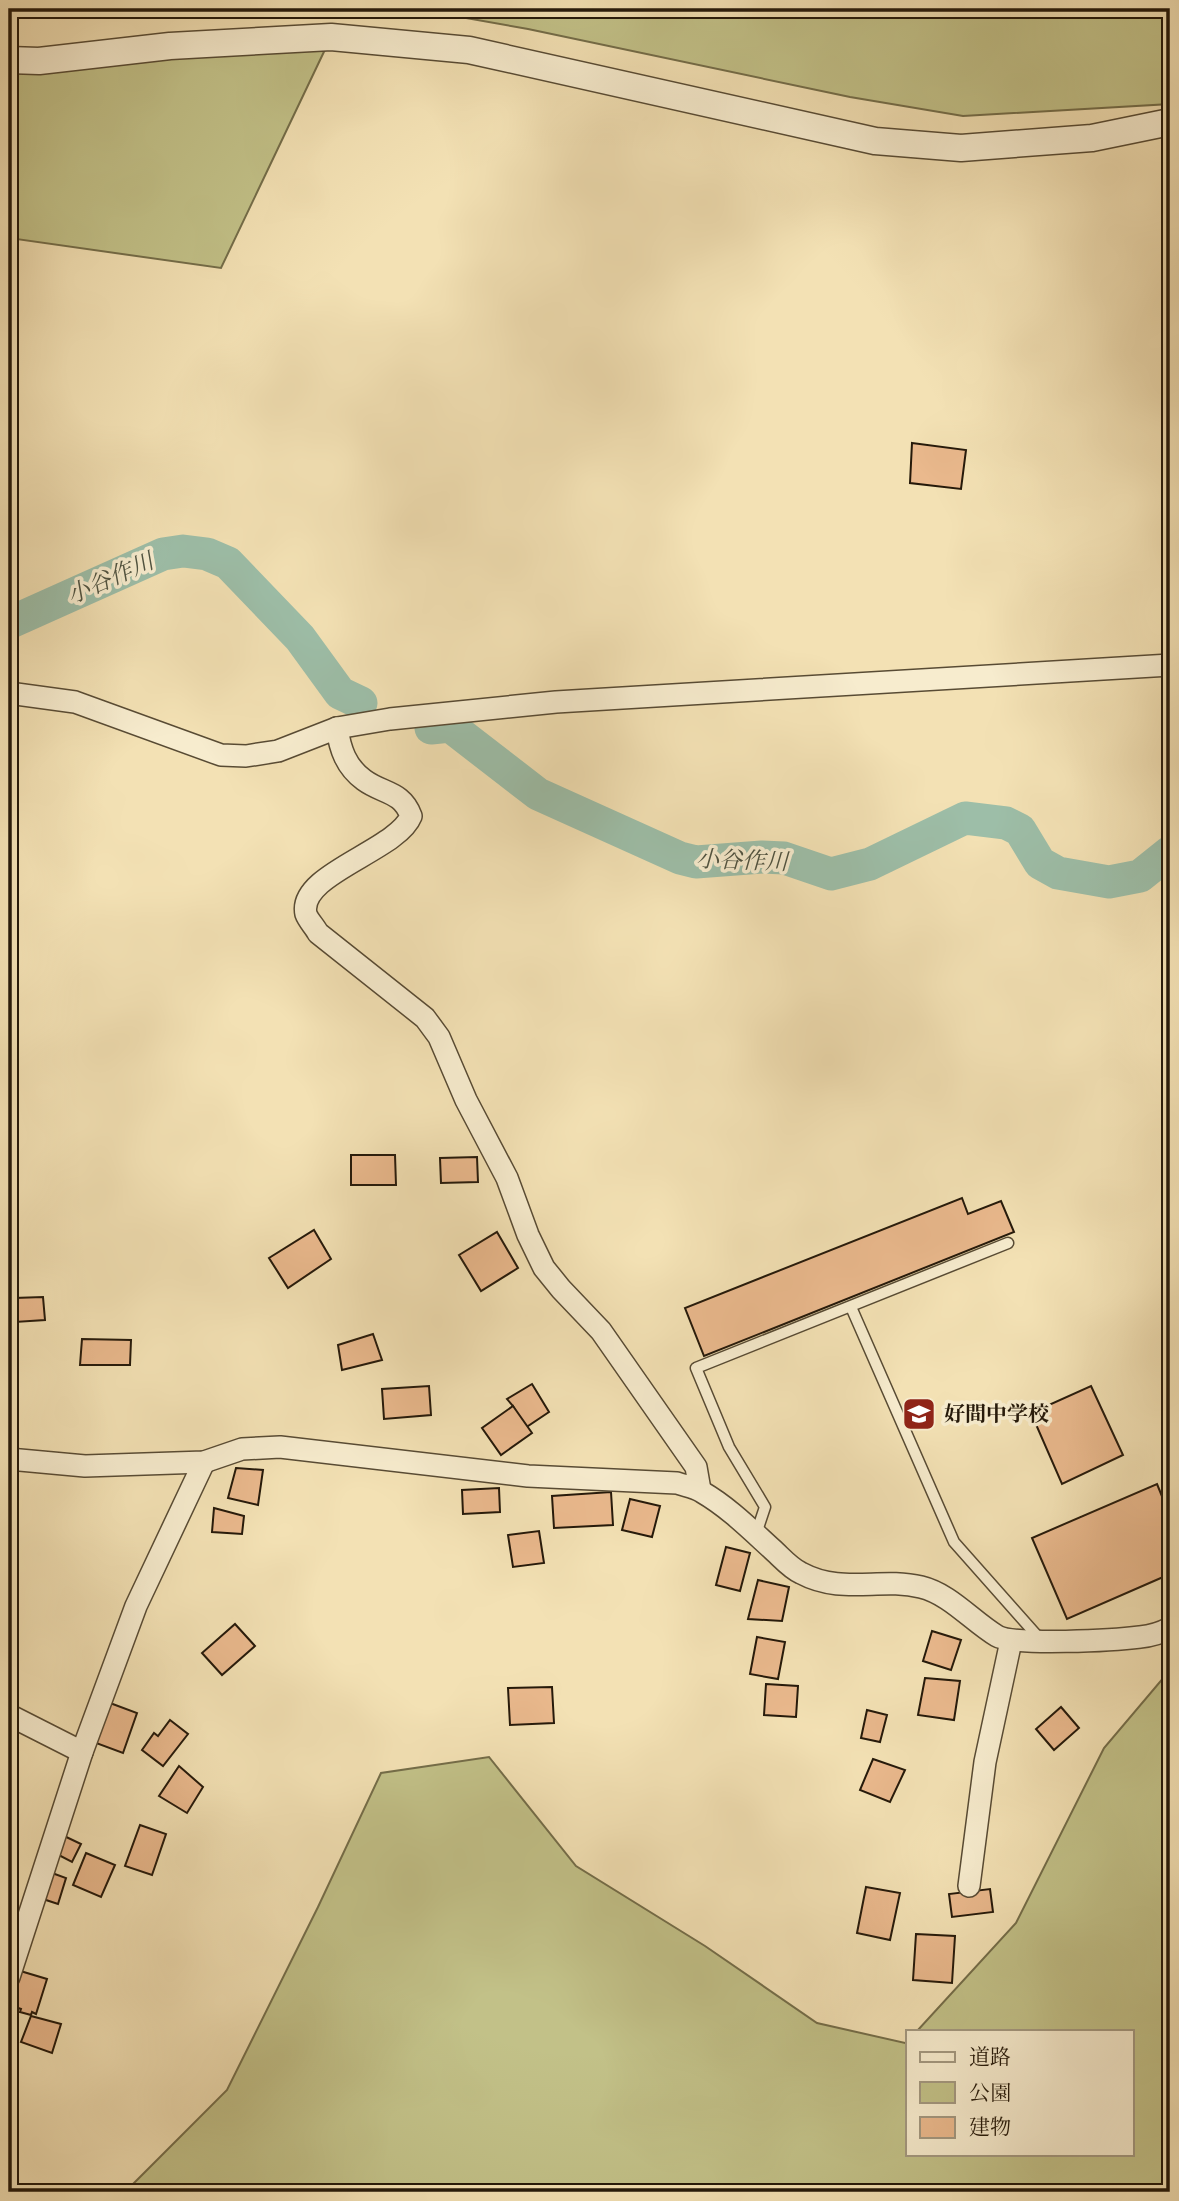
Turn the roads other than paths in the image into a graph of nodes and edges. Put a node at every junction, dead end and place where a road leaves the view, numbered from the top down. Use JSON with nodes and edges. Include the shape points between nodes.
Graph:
{"nodes":[{"id":1,"x":9,"y":60,"type":"edge"},
{"id":2,"x":1170,"y":122,"type":"edge"},
{"id":3,"x":1170,"y":665,"type":"edge"},
{"id":4,"x":9,"y":693,"type":"edge"},
{"id":5,"x":337,"y":728,"type":"junction"},
{"id":6,"x":1008,"y":1243,"type":"dead end"},
{"id":7,"x":851,"y":1307,"type":"junction"},
{"id":8,"x":9,"y":1459,"type":"edge"},
{"id":9,"x":204,"y":1462,"type":"junction"},
{"id":10,"x":701,"y":1490,"type":"junction"},
{"id":11,"x":756,"y":1534,"type":"junction"},
{"id":12,"x":1170,"y":1628,"type":"edge"},
{"id":13,"x":1011,"y":1641,"type":"junction"},
{"id":14,"x":1042,"y":1641,"type":"junction"},
{"id":15,"x":9,"y":1715,"type":"edge"},
{"id":16,"x":82,"y":1752,"type":"junction"},
{"id":17,"x":970,"y":1886,"type":"dead end"},
{"id":18,"x":9,"y":1977,"type":"edge"}],
"edges":[{"from":1,"to":2,"type":"street","via":[[331,37],[469,50],[875,141],[961,148],[1092,138]]},
{"from":3,"to":5,"type":"street","via":[[556,702]]},
{"from":4,"to":5,"type":"street","via":[[75,702],[221,755],[278,751]]},
{"from":5,"to":10,"type":"street","via":[[344,759],[365,780],[407,804],[411,816],[407,825],[371,852],[331,873],[317,886],[306,914],[318,933],[425,1018],[439,1037],[507,1178],[544,1268],[609,1342],[696,1467]]},
{"from":6,"to":7,"type":"lane"},
{"from":7,"to":11,"type":"lane","via":[[696,1368],[729,1447],[765,1507]]},
{"from":7,"to":14,"type":"lane","via":[[954,1542]]},
{"from":8,"to":9,"type":"street","via":[[85,1466]]},
{"from":9,"to":10,"type":"street","via":[[242,1449],[280,1447],[528,1476],[677,1483]]},
{"from":9,"to":16,"type":"street","via":[[136,1606]]},
{"from":10,"to":11,"type":"street"},
{"from":11,"to":13,"type":"street","via":[[809,1577],[843,1586],[921,1587],[940,1595],[999,1638]]},
{"from":12,"to":14,"type":"street","via":[[1140,1637]]},
{"from":13,"to":14,"type":"street"},
{"from":13,"to":17,"type":"street","via":[[985,1762]]},
{"from":15,"to":16,"type":"street"},
{"from":16,"to":18,"type":"street"}]}
